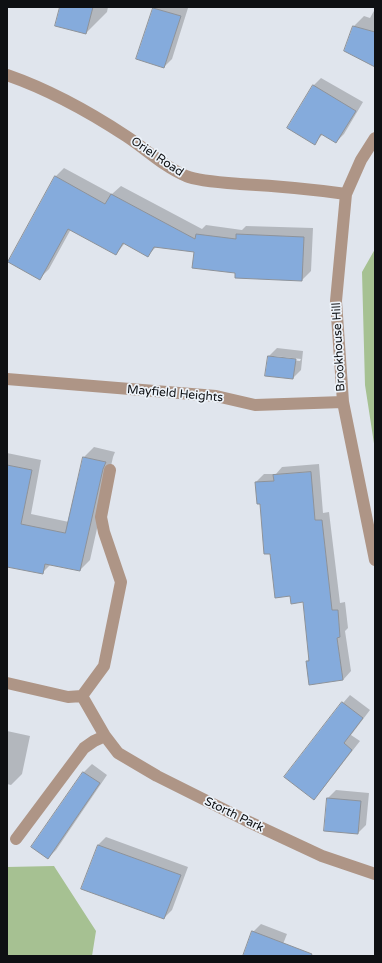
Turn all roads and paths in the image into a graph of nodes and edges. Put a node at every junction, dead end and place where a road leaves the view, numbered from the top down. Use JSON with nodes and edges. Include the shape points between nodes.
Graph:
{"nodes":[{"id":1,"x":7,"y":75,"type":"edge"},
{"id":2,"x":375,"y":138,"type":"edge"},
{"id":3,"x":346,"y":194,"type":"junction"},
{"id":4,"x":7,"y":379,"type":"edge"},
{"id":5,"x":342,"y":402,"type":"junction"},
{"id":6,"x":110,"y":470,"type":"dead end"},
{"id":7,"x":375,"y":560,"type":"edge"},
{"id":8,"x":7,"y":683,"type":"edge"},
{"id":9,"x":82,"y":696,"type":"junction"},
{"id":10,"x":105,"y":736,"type":"junction"},
{"id":11,"x":16,"y":839,"type":"dead end"},
{"id":12,"x":375,"y":874,"type":"edge"}],
"edges":[{"from":1,"to":3,"type":"street","name":"Oriel Road","via":[[81,107],[187,177]]},
{"from":2,"to":3,"type":"street","name":"Brookhouse Hill","via":[[361,160]]},
{"from":3,"to":5,"type":"street","name":"Brookhouse Hill","via":[[336,301]]},
{"from":4,"to":5,"type":"street","name":"Mayfield Heights","via":[[216,396],[255,405]]},
{"from":5,"to":7,"type":"street","name":"Brookhouse Hill"},
{"from":6,"to":9,"type":"street","via":[[100,518],[121,582],[104,666]]},
{"from":8,"to":9,"type":"street","via":[[68,697]]},
{"from":9,"to":10,"type":"street","name":"Storth Park"},
{"from":10,"to":11,"type":"street","via":[[84,748]]},
{"from":10,"to":12,"type":"street","name":"Storth Park","via":[[118,753],[157,776],[322,856]]}]}
